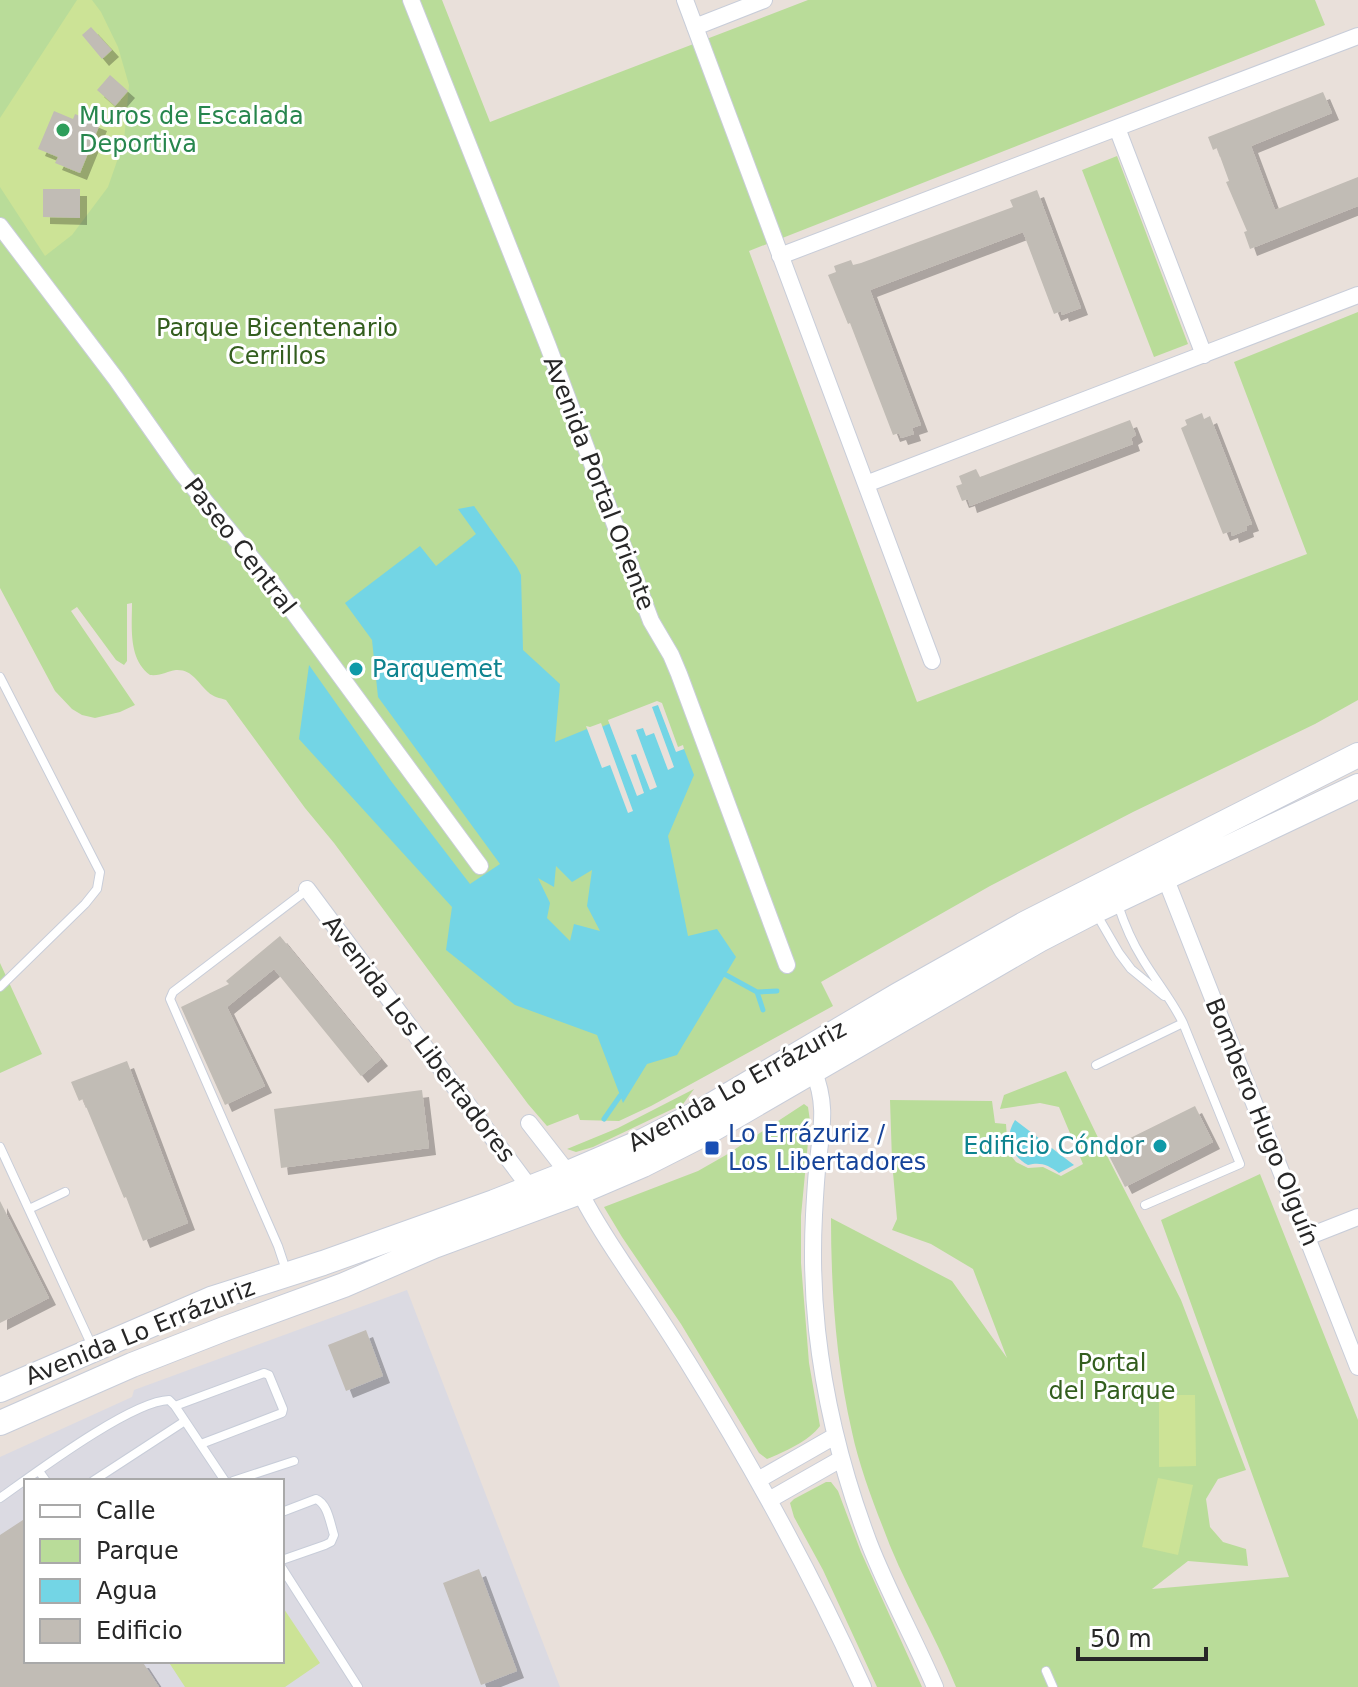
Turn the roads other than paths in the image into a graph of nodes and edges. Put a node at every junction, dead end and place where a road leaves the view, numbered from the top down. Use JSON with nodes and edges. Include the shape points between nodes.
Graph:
{"nodes":[{"id":1,"x":411,"y":0,"type":"edge"},
{"id":2,"x":685,"y":0,"type":"edge"},
{"id":3,"x":764,"y":0,"type":"edge"},
{"id":4,"x":695,"y":27,"type":"junction"},
{"id":5,"x":1358,"y":36,"type":"edge"},
{"id":6,"x":1117,"y":128,"type":"junction"},
{"id":7,"x":0,"y":226,"type":"edge"},
{"id":8,"x":780,"y":256,"type":"junction"},
{"id":9,"x":1358,"y":295,"type":"edge"},
{"id":10,"x":1204,"y":355,"type":"junction"},
{"id":11,"x":866,"y":484,"type":"junction"},
{"id":12,"x":932,"y":661,"type":"dead end"},
{"id":13,"x":0,"y":677,"type":"edge"},
{"id":14,"x":1358,"y":755,"type":"edge"},
{"id":15,"x":1358,"y":786,"type":"edge"},
{"id":16,"x":480,"y":866,"type":"dead end"},
{"id":17,"x":1165,"y":877,"type":"junction"},
{"id":18,"x":307,"y":889,"type":"joint"},
{"id":19,"x":1105,"y":906,"type":"junction"},
{"id":20,"x":787,"y":965,"type":"dead end"},
{"id":21,"x":0,"y":987,"type":"edge"},
{"id":22,"x":1168,"y":998,"type":"junction"},
{"id":23,"x":1183,"y":1023,"type":"junction"},
{"id":24,"x":1096,"y":1065,"type":"dead end"},
{"id":25,"x":813,"y":1070,"type":"junction"},
{"id":26,"x":529,"y":1123,"type":"dead end"},
{"id":27,"x":0,"y":1147,"type":"edge"},
{"id":28,"x":574,"y":1183,"type":"junction"},
{"id":29,"x":530,"y":1188,"type":"junction"},
{"id":30,"x":65,"y":1192,"type":"dead end"},
{"id":31,"x":1145,"y":1205,"type":"dead end"},
{"id":32,"x":29,"y":1209,"type":"junction"},
{"id":33,"x":1358,"y":1217,"type":"edge"},
{"id":34,"x":1307,"y":1237,"type":"junction"},
{"id":35,"x":287,"y":1274,"type":"junction"},
{"id":36,"x":93,"y":1349,"type":"junction"},
{"id":37,"x":1358,"y":1367,"type":"edge"},
{"id":38,"x":0,"y":1390,"type":"edge"},
{"id":39,"x":175,"y":1406,"type":"junction"},
{"id":40,"x":185,"y":1421,"type":"junction"},
{"id":41,"x":0,"y":1423,"type":"edge"},
{"id":42,"x":835,"y":1436,"type":"junction"},
{"id":43,"x":201,"y":1444,"type":"junction"},
{"id":44,"x":841,"y":1459,"type":"junction"},
{"id":45,"x":294,"y":1461,"type":"dead end"},
{"id":46,"x":39,"y":1471,"type":"junction"},
{"id":47,"x":27,"y":1479,"type":"edge"},
{"id":48,"x":45,"y":1479,"type":"edge"},
{"id":49,"x":96,"y":1479,"type":"edge"},
{"id":50,"x":224,"y":1479,"type":"edge"},
{"id":51,"x":239,"y":1479,"type":"edge"},
{"id":52,"x":758,"y":1480,"type":"junction"},
{"id":53,"x":24,"y":1481,"type":"edge"},
{"id":54,"x":0,"y":1498,"type":"edge"},
{"id":55,"x":769,"y":1500,"type":"junction"},
{"id":56,"x":284,"y":1511,"type":"edge"},
{"id":57,"x":284,"y":1559,"type":"edge"},
{"id":58,"x":284,"y":1571,"type":"edge"},
{"id":59,"x":1046,"y":1671,"type":"dead end"},
{"id":60,"x":358,"y":1687,"type":"edge"},
{"id":61,"x":863,"y":1687,"type":"edge"},
{"id":62,"x":935,"y":1687,"type":"edge"},
{"id":63,"x":1053,"y":1687,"type":"edge"}],
"edges":[{"from":1,"to":20,"type":"street","name":"Avenida Portal Oriente","via":[[651,621],[679,674]]},
{"from":2,"to":4,"type":"street"},
{"from":3,"to":4,"type":"street"},
{"from":4,"to":8,"type":"street"},
{"from":5,"to":6,"type":"street"},
{"from":6,"to":8,"type":"street"},
{"from":6,"to":10,"type":"street"},
{"from":7,"to":16,"type":"street","name":"Paseo Central"},
{"from":8,"to":11,"type":"street"},
{"from":9,"to":10,"type":"street"},
{"from":10,"to":11,"type":"street"},
{"from":11,"to":12,"type":"street"},
{"from":13,"to":21,"type":"lane","via":[[100,872],[97,889],[85,904]]},
{"from":14,"to":28,"type":"main road","name":"Avenida Lo Errázuriz","via":[[1026,923]]},
{"from":15,"to":17,"type":"main road","name":"Avenida Lo Errázuriz"},
{"from":17,"to":19,"type":"main road","name":"Avenida Lo Errázuriz"},
{"from":17,"to":34,"type":"street","name":"Bombero Hugo Olguín"},
{"from":18,"to":29,"type":"street","name":"Avenida Los Libertadores"},
{"from":18,"to":35,"type":"lane","via":[[170,999]]},
{"from":19,"to":22,"type":"lane"},
{"from":19,"to":22,"type":"lane","via":[[1119,953]]},
{"from":19,"to":25,"type":"main road","name":"Avenida Lo Errázuriz"},
{"from":22,"to":23,"type":"lane"},
{"from":23,"to":24,"type":"lane"},
{"from":23,"to":31,"type":"lane","via":[[1240,1164]]},
{"from":25,"to":28,"type":"main road","name":"Avenida Lo Errázuriz","via":[[643,1165]]},
{"from":25,"to":42,"type":"street","via":[[823,1123],[814,1217],[815,1292]]},
{"from":26,"to":28,"type":"street","name":"Avenida Los Libertadores"},
{"from":27,"to":32,"type":"lane"},
{"from":28,"to":29,"type":"main road","name":"Avenida Lo Errázuriz"},
{"from":28,"to":41,"type":"main road","name":"Avenida Lo Errázuriz","via":[[344,1285],[178,1346]]},
{"from":28,"to":52,"type":"street","name":"Avenida Los Libertadores"},
{"from":29,"to":35,"type":"main road","name":"Avenida Lo Errázuriz"},
{"from":30,"to":32,"type":"lane"},
{"from":32,"to":36,"type":"lane"},
{"from":33,"to":34,"type":"street"},
{"from":34,"to":37,"type":"street","name":"Bombero Hugo Olguín"},
{"from":35,"to":36,"type":"main road","name":"Avenida Lo Errázuriz","via":[[211,1299]]},
{"from":36,"to":38,"type":"main road","name":"Avenida Lo Errázuriz"},
{"from":39,"to":40,"type":"lane"},
{"from":39,"to":43,"type":"lane","via":[[269,1375],[282,1413]]},
{"from":39,"to":46,"type":"lane","via":[[169,1400],[144,1407]]},
{"from":40,"to":43,"type":"lane"},
{"from":40,"to":49,"type":"lane"},
{"from":42,"to":44,"type":"street"},
{"from":42,"to":52,"type":"street"},
{"from":43,"to":50,"type":"lane"},
{"from":44,"to":55,"type":"street"},
{"from":44,"to":62,"type":"street","via":[[870,1544]]},
{"from":45,"to":51,"type":"lane"},
{"from":46,"to":47,"type":"lane"},
{"from":46,"to":48,"type":"lane"},
{"from":52,"to":55,"type":"street","name":"Avenida Los Libertadores"},
{"from":53,"to":54,"type":"lane"},
{"from":55,"to":61,"type":"street","name":"Avenida Los Libertadores"},
{"from":56,"to":57,"type":"lane","via":[[316,1499],[324,1505],[334,1535],[325,1545]]},
{"from":58,"to":60,"type":"lane"},
{"from":59,"to":63,"type":"lane"}]}
